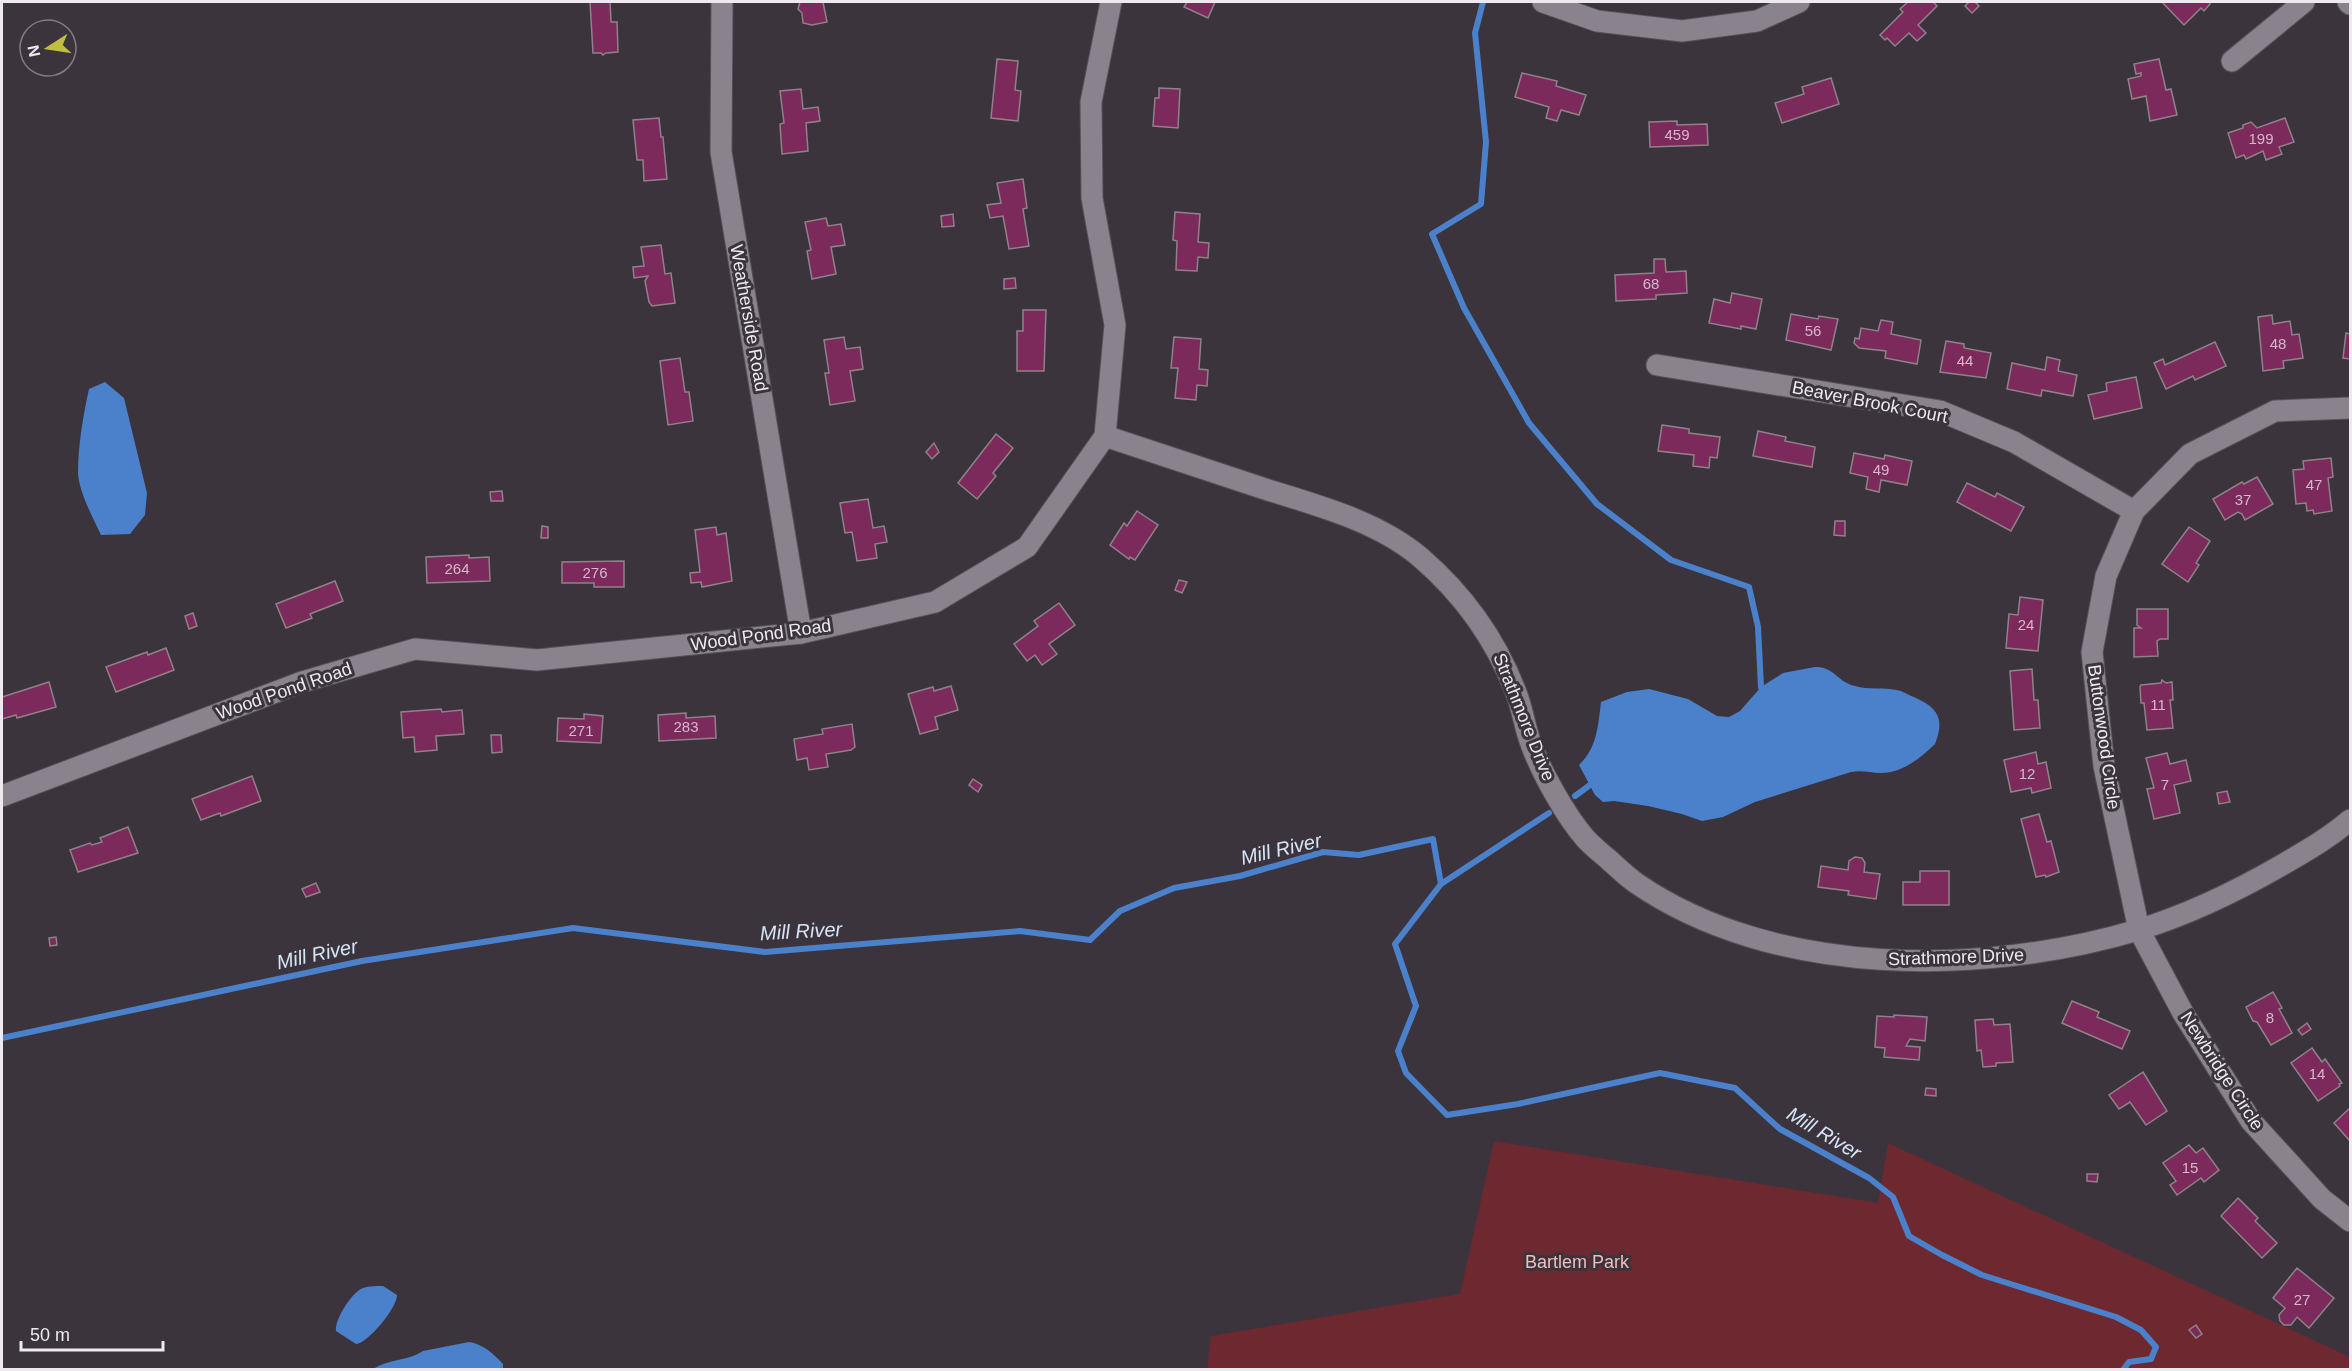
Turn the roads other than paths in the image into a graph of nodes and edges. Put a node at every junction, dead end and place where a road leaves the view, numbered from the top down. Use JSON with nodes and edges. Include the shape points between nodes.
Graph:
{"nodes":[{"id":1,"x":722,"y":2,"type":"edge"},
{"id":2,"x":1111,"y":2,"type":"edge"},
{"id":3,"x":1544,"y":2,"type":"edge"},
{"id":4,"x":1799,"y":2,"type":"edge"},
{"id":5,"x":2304,"y":2,"type":"edge"},
{"id":6,"x":2232,"y":61,"type":"dead end"},
{"id":7,"x":1657,"y":365,"type":"dead end"},
{"id":8,"x":2350,"y":408,"type":"edge"},
{"id":9,"x":1105,"y":436,"type":"junction"},
{"id":10,"x":2134,"y":511,"type":"junction"},
{"id":11,"x":801,"y":633,"type":"junction"},
{"id":12,"x":2,"y":796,"type":"edge"},
{"id":13,"x":2350,"y":820,"type":"edge"},
{"id":14,"x":2139,"y":930,"type":"junction"},
{"id":15,"x":2350,"y":1221,"type":"edge"}],
"edges":[{"from":1,"to":11,"type":"street","name":"Weatherside Road","via":[[721,152]]},
{"from":2,"to":9,"type":"street","via":[[1091,102],[1092,198],[1115,325]]},
{"from":3,"to":4,"type":"street","via":[[1597,21],[1682,31],[1757,21]]},
{"from":5,"to":6,"type":"street"},
{"from":7,"to":10,"type":"street","name":"Beaver Brook Court","via":[[1940,411],[2014,441]]},
{"from":8,"to":10,"type":"street","name":"Buttonwood Circle","via":[[2275,411],[2190,454]]},
{"from":9,"to":11,"type":"street","name":"Wood Pond Road","via":[[1026,547],[935,602]]},
{"from":9,"to":14,"type":"street","name":"Strathmore Drive","via":[[1317,505],[1371,527],[1416,554],[1462,596],[1494,643],[1516,692],[1535,753],[1552,789],[1585,838],[1634,882],[1692,916],[1752,938],[1872,959],[1920,962],[2038,953]]},
{"from":10,"to":14,"type":"street","name":"Buttonwood Circle","via":[[2106,576],[2092,652],[2104,766]]},
{"from":11,"to":12,"type":"street","name":"Wood Pond Road","via":[[537,660],[415,649],[302,682]]},
{"from":13,"to":14,"type":"street","name":"Strathmore Drive","via":[[2332,836],[2238,891]]},
{"from":14,"to":15,"type":"street","name":"Newbridge Circle","via":[[2182,1013],[2251,1121],[2322,1199]]}]}
